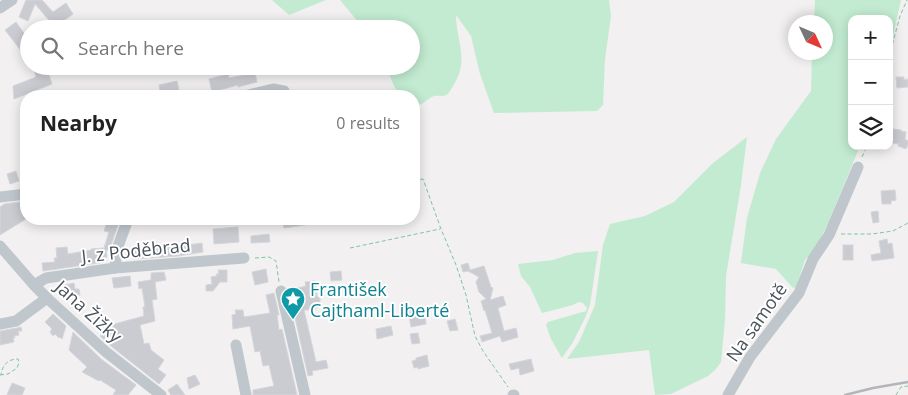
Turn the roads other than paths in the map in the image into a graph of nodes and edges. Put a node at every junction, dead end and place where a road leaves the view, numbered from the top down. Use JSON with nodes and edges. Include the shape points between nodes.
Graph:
{"nodes":[{"id":1,"x":12,"y":0,"type":"edge"},
{"id":2,"x":0,"y":8,"type":"edge"},
{"id":3,"x":266,"y":90,"type":"edge"},
{"id":4,"x":280,"y":90,"type":"edge"},
{"id":5,"x":858,"y":167,"type":"road end"},
{"id":6,"x":20,"y":195,"type":"edge"},
{"id":7,"x":0,"y":197,"type":"edge"},
{"id":8,"x":126,"y":225,"type":"edge"},
{"id":9,"x":0,"y":246,"type":"edge"},
{"id":10,"x":244,"y":258,"type":"road end"},
{"id":11,"x":115,"y":268,"type":"junction"},
{"id":12,"x":34,"y":285,"type":"junction"},
{"id":13,"x":281,"y":291,"type":"road end"},
{"id":14,"x":47,"y":298,"type":"junction"},
{"id":15,"x":0,"y":324,"type":"edge"},
{"id":16,"x":236,"y":345,"type":"dead end"},
{"id":17,"x":160,"y":395,"type":"edge"},
{"id":18,"x":246,"y":395,"type":"edge"},
{"id":19,"x":305,"y":395,"type":"edge"},
{"id":20,"x":728,"y":395,"type":"edge"}],
"edges":[{"from":1,"to":2,"type":"street"},
{"from":3,"to":4,"type":"street"},
{"from":5,"to":20,"type":"street","name":"Na samotě","via":[[830,236],[813,259],[799,293],[750,357]]},
{"from":6,"to":7,"type":"street"},
{"from":8,"to":11,"type":"street","via":[[117,249]]},
{"from":9,"to":12,"type":"street","name":"Jana Žižky"},
{"from":10,"to":11,"type":"street","name":"J. z Poděbrad"},
{"from":11,"to":12,"type":"street","name":"J. z Poděbrad","via":[[46,278]]},
{"from":12,"to":14,"type":"street","name":"Jana Žižky"},
{"from":13,"to":19,"type":"street"},
{"from":14,"to":15,"type":"street","via":[[16,321]]},
{"from":14,"to":17,"type":"street","name":"Jana Žižky","via":[[106,352]]},
{"from":16,"to":18,"type":"street"}]}
